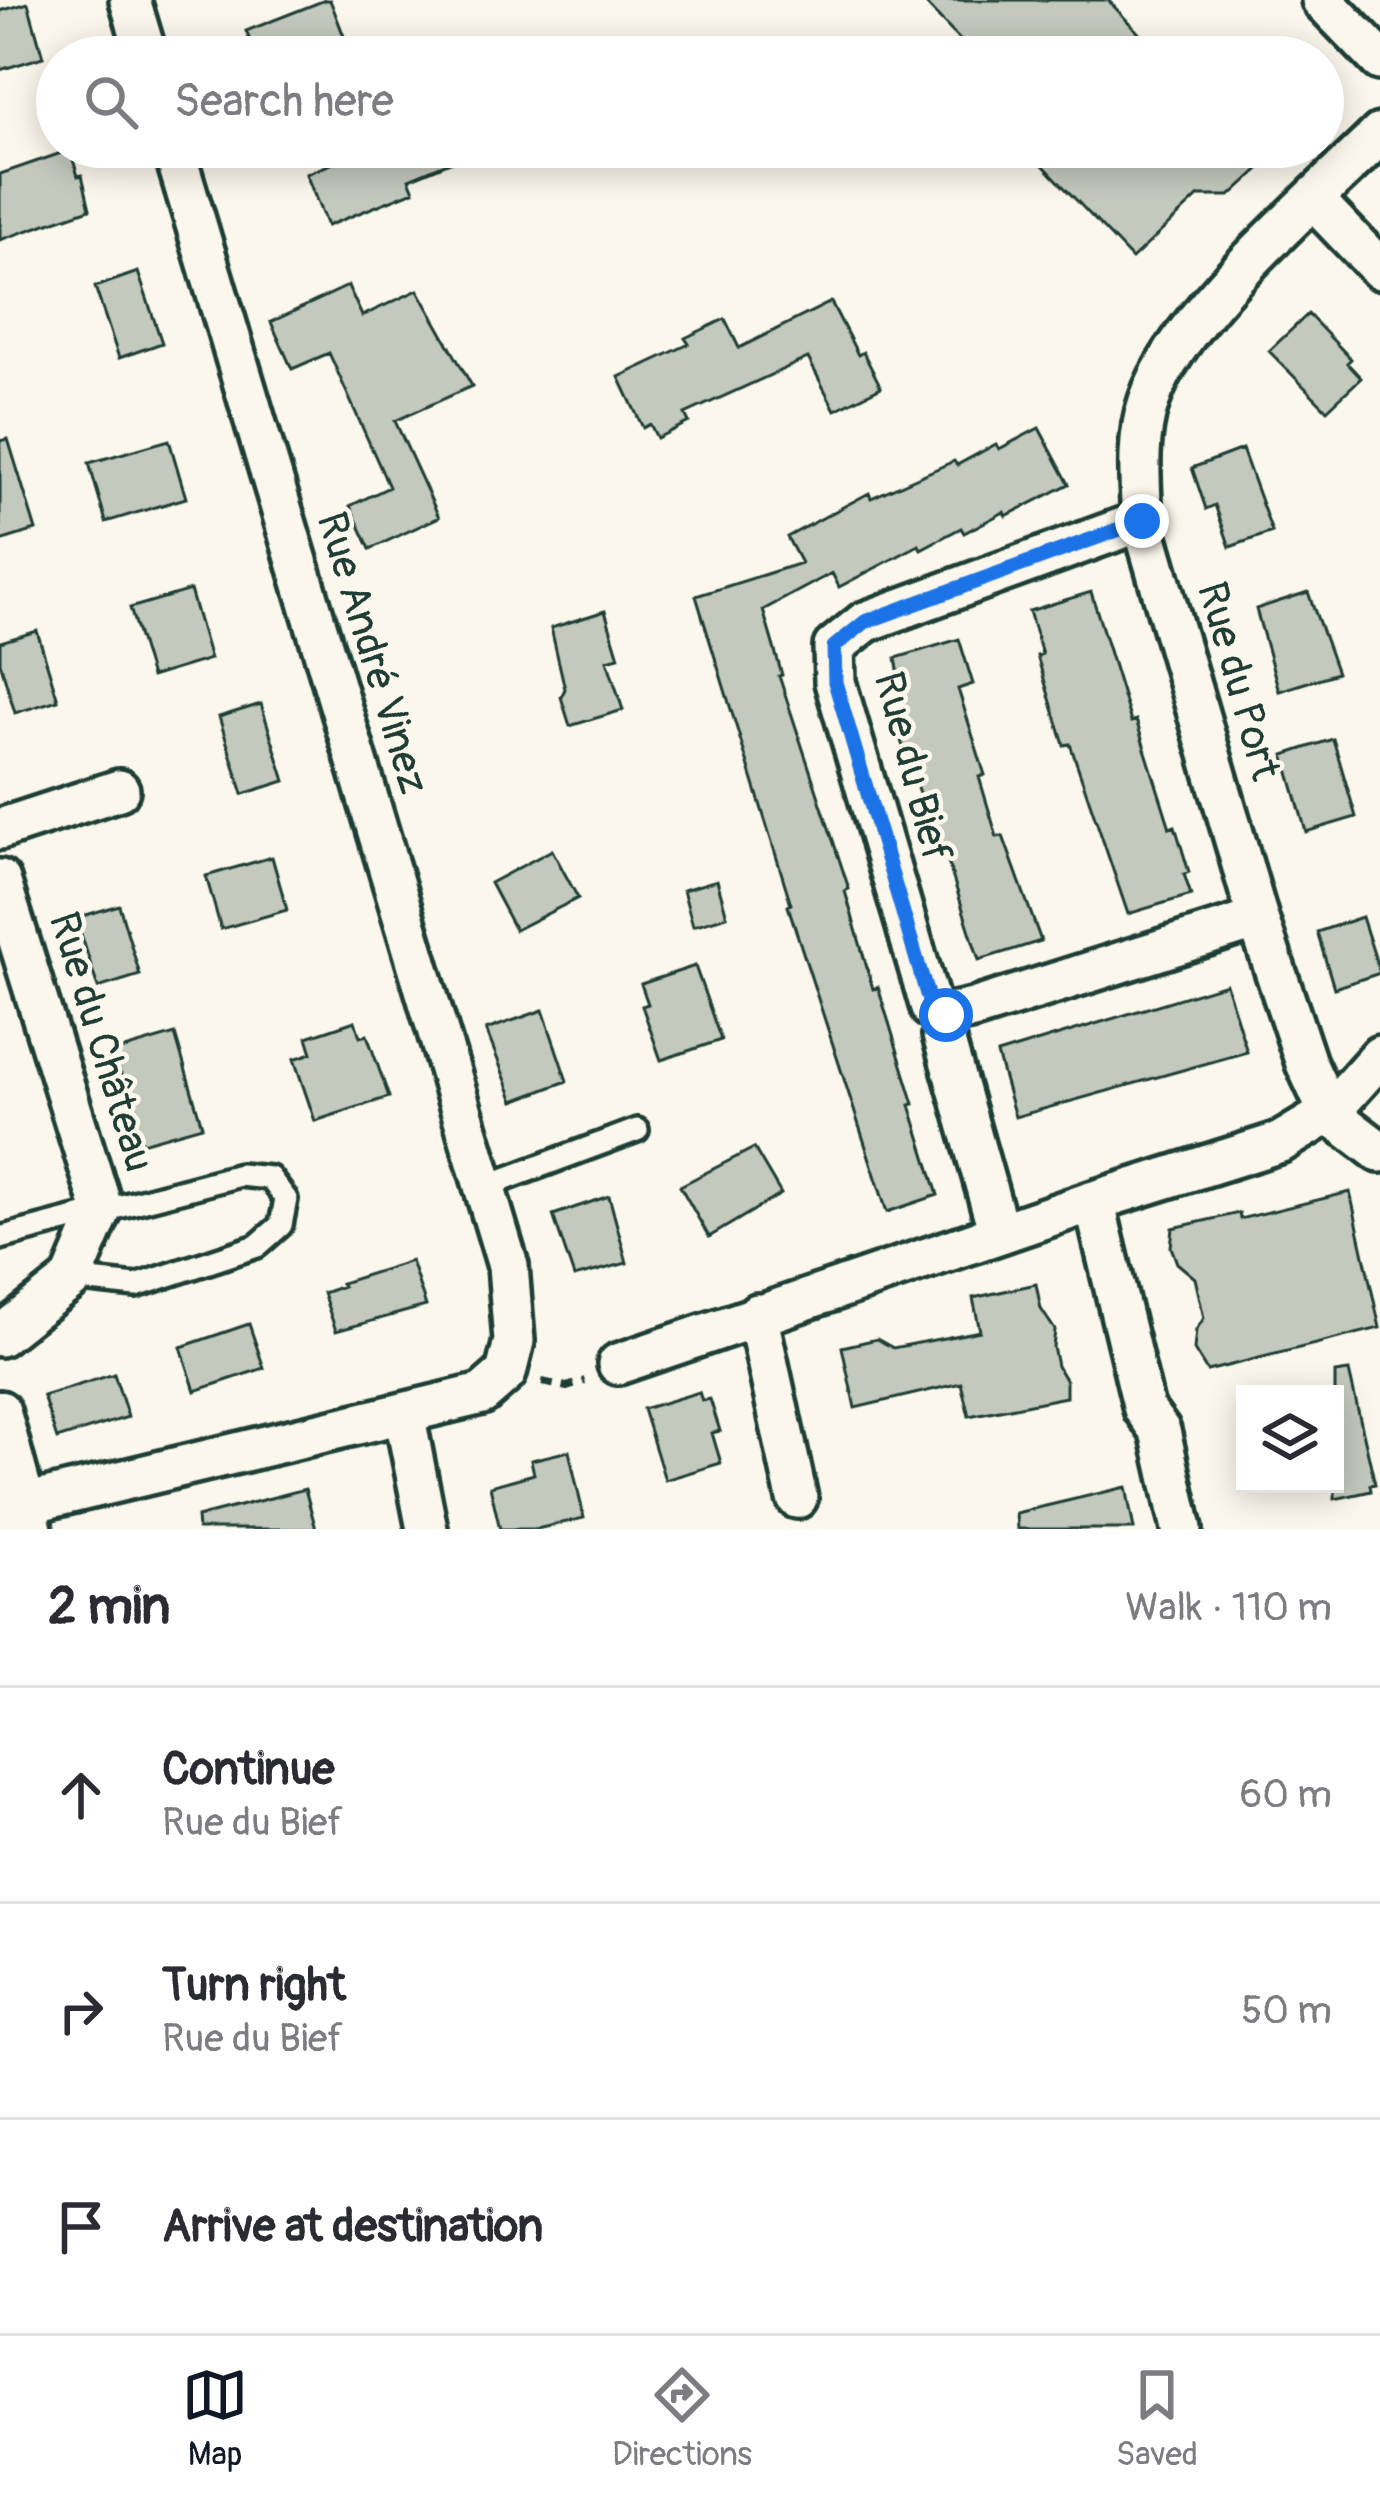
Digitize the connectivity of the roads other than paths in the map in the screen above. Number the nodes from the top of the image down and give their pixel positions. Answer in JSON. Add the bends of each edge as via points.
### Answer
{"nodes":[{"id":1,"x":130,"y":0,"type":"edge"},
{"id":2,"x":1322,"y":0,"type":"edge"},
{"id":3,"x":141,"y":36,"type":"edge"},
{"id":4,"x":1380,"y":60,"type":"edge"},
{"id":5,"x":1380,"y":134,"type":"edge"},
{"id":6,"x":179,"y":168,"type":"edge"},
{"id":7,"x":1314,"y":200,"type":"junction"},
{"id":8,"x":1380,"y":268,"type":"edge"},
{"id":9,"x":1142,"y":521,"type":"junction"},
{"id":10,"x":118,"y":790,"type":"dead end"},
{"id":11,"x":0,"y":829,"type":"edge"},
{"id":12,"x":0,"y":880,"type":"edge"},
{"id":13,"x":1258,"y":919,"type":"junction"},
{"id":14,"x":946,"y":1015,"type":"junction"},
{"id":15,"x":1380,"y":1056,"type":"edge"},
{"id":16,"x":1329,"y":1113,"type":"junction"},
{"id":17,"x":637,"y":1130,"type":"dead end"},
{"id":18,"x":1380,"y":1152,"type":"edge"},
{"id":19,"x":484,"y":1186,"type":"junction"},
{"id":20,"x":1094,"y":1201,"type":"junction"},
{"id":21,"x":102,"y":1208,"type":"junction"},
{"id":22,"x":999,"y":1233,"type":"junction"},
{"id":23,"x":0,"y":1238,"type":"edge"},
{"id":24,"x":72,"y":1280,"type":"junction"},
{"id":25,"x":758,"y":1314,"type":"junction"},
{"id":26,"x":0,"y":1336,"type":"edge"},
{"id":27,"x":618,"y":1364,"type":"road end"},
{"id":28,"x":0,"y":1411,"type":"edge"},
{"id":29,"x":404,"y":1413,"type":"junction"},
{"id":30,"x":797,"y":1498,"type":"dead end"},
{"id":31,"x":19,"y":1515,"type":"edge"},
{"id":32,"x":428,"y":1529,"type":"edge"},
{"id":33,"x":1181,"y":1529,"type":"edge"}],
"edges":[{"from":1,"to":3,"type":"street"},
{"from":2,"to":4,"type":"street"},
{"from":5,"to":7,"type":"street","name":"Rue du Port"},
{"from":6,"to":19,"type":"street","name":"Rue André Vinez"},
{"from":7,"to":8,"type":"street"},
{"from":7,"to":9,"type":"street","name":"Rue du Port","via":[[1179,342],[1148,401]]},
{"from":9,"to":13,"type":"street","name":"Rue du Port"},
{"from":9,"to":14,"type":"street","name":"Rue du Bief","via":[[865,622],[834,647],[835,682],[931,1008]]},
{"from":10,"to":11,"type":"street"},
{"from":12,"to":21,"type":"street","name":"Rue du Château"},
{"from":13,"to":14,"type":"street"},
{"from":13,"to":16,"type":"street","name":"Rue du Port"},
{"from":14,"to":22,"type":"street","name":"Rue du Bief","via":[[943,1035]]},
{"from":15,"to":16,"type":"street"},
{"from":16,"to":18,"type":"street"},
{"from":16,"to":20,"type":"street","via":[[1281,1142]]},
{"from":17,"to":19,"type":"lane"},
{"from":19,"to":29,"type":"street","name":"Rue André Vinez","via":[[508,1266],[514,1341],[506,1373],[482,1394]]},
{"from":20,"to":22,"type":"street"},
{"from":20,"to":33,"type":"street"},
{"from":21,"to":23,"type":"lane"},
{"from":21,"to":24,"type":"street","name":"Rue du Château"},
{"from":21,"to":24,"type":"lane","via":[[240,1175],[270,1178],[286,1199],[281,1225],[257,1246],[136,1286]]},
{"from":22,"to":25,"type":"street"},
{"from":24,"to":26,"type":"street","name":"Rue du Château"},
{"from":25,"to":27,"type":"street"},
{"from":25,"to":30,"type":"street"},
{"from":28,"to":31,"type":"street"},
{"from":29,"to":31,"type":"street"},
{"from":29,"to":32,"type":"street"}]}
